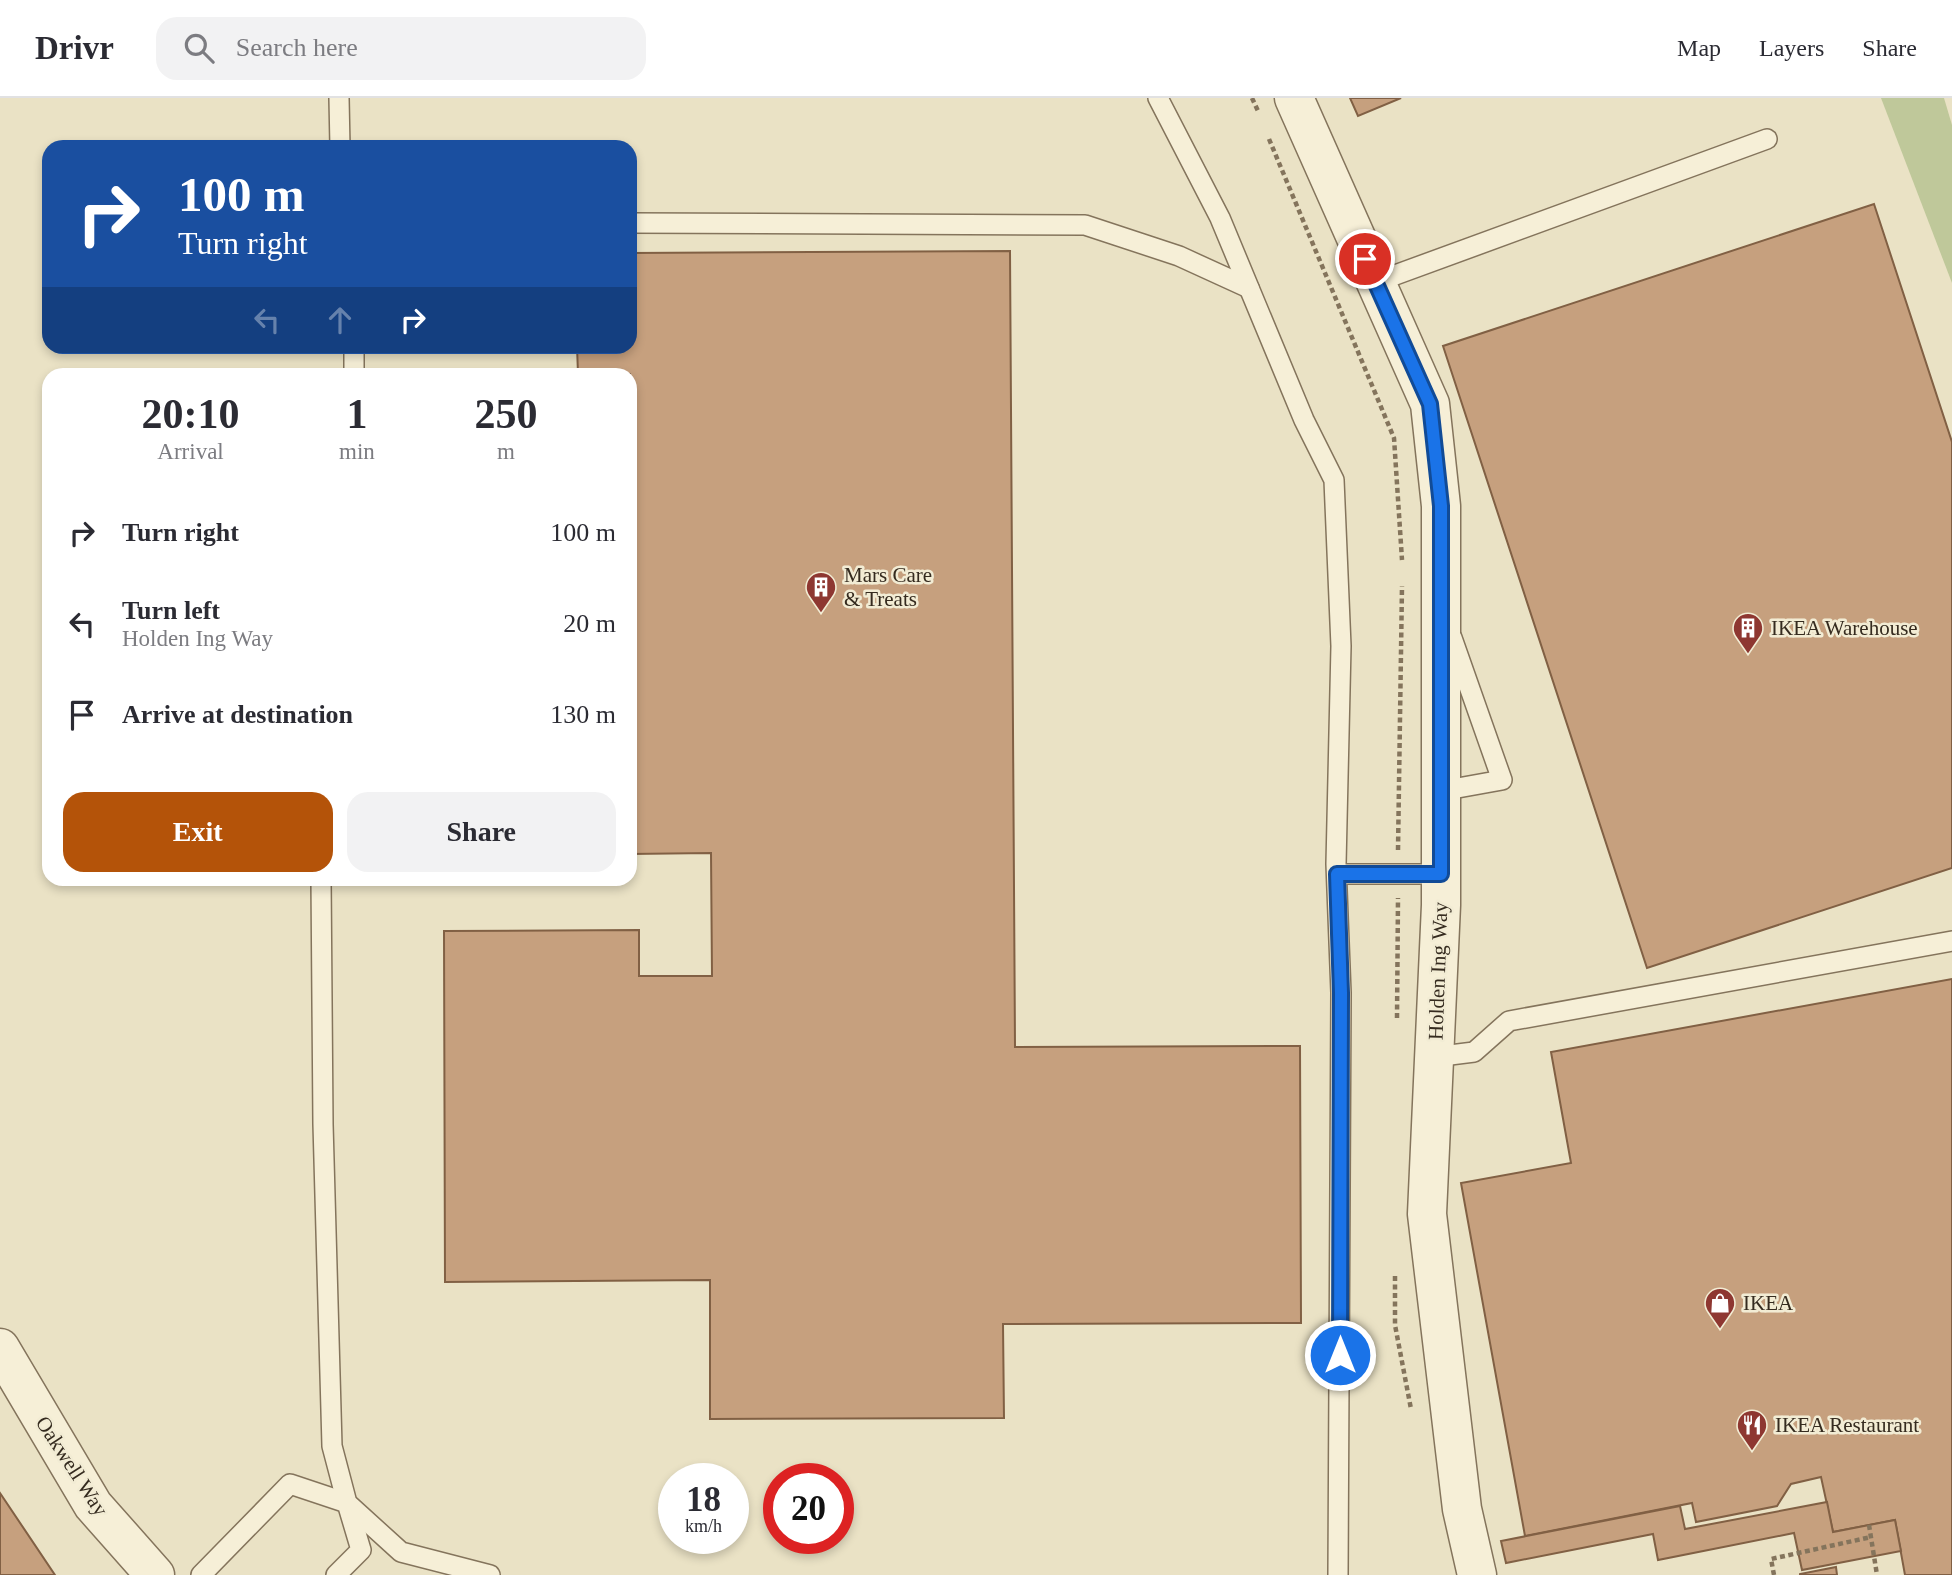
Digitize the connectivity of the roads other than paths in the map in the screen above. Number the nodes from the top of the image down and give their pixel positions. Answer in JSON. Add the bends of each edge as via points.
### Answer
{"nodes":[{"id":1,"x":340,"y":98,"type":"edge"},
{"id":2,"x":1158,"y":98,"type":"edge"},
{"id":3,"x":1294,"y":98,"type":"edge"},
{"id":4,"x":1767,"y":139,"type":"dead end"},
{"id":5,"x":340,"y":140,"type":"edge"},
{"id":6,"x":637,"y":223,"type":"edge"},
{"id":7,"x":1376,"y":282,"type":"junction"},
{"id":8,"x":1249,"y":288,"type":"junction"},
{"id":9,"x":1441,"y":608,"type":"junction"},
{"id":10,"x":1441,"y":791,"type":"junction"},
{"id":11,"x":1337,"y":874,"type":"junction"},
{"id":12,"x":1441,"y":874,"type":"junction"},
{"id":13,"x":321,"y":886,"type":"edge"},
{"id":14,"x":1952,"y":941,"type":"edge"},
{"id":15,"x":1434,"y":1057,"type":"junction"},
{"id":16,"x":5,"y":1366,"type":"edge"},
{"id":17,"x":347,"y":1503,"type":"junction"},
{"id":18,"x":155,"y":1575,"type":"edge"},
{"id":19,"x":201,"y":1575,"type":"edge"},
{"id":20,"x":336,"y":1575,"type":"edge"},
{"id":21,"x":490,"y":1575,"type":"edge"},
{"id":22,"x":1338,"y":1575,"type":"edge"},
{"id":23,"x":1476,"y":1575,"type":"edge"}],
"edges":[{"from":1,"to":5,"type":"lane"},
{"from":2,"to":8,"type":"lane","via":[[1220,218]]},
{"from":3,"to":7,"type":"street","name":"Holden Ing Way"},
{"from":4,"to":7,"type":"lane"},
{"from":6,"to":8,"type":"lane","via":[[1086,225],[1180,256]]},
{"from":7,"to":9,"type":"street","name":"Holden Ing Way","via":[[1430,404],[1441,506]]},
{"from":8,"to":11,"type":"lane","via":[[1334,480],[1340,646]]},
{"from":9,"to":10,"type":"street","name":"Holden Ing Way"},
{"from":9,"to":10,"type":"lane","via":[[1502,780]]},
{"from":10,"to":12,"type":"street","name":"Holden Ing Way"},
{"from":11,"to":12,"type":"lane"},
{"from":11,"to":22,"type":"lane","via":[[1341,993]]},
{"from":12,"to":15,"type":"street","name":"Holden Ing Way"},
{"from":13,"to":17,"type":"lane","via":[[332,1446]]},
{"from":14,"to":15,"type":"lane","via":[[1509,1021],[1474,1052]]},
{"from":15,"to":23,"type":"street","name":"Holden Ing Way","via":[[1427,1214],[1462,1509]]},
{"from":16,"to":18,"type":"street","name":"Oakwell Way","via":[[93,1505]]},
{"from":17,"to":19,"type":"lane","via":[[290,1484]]},
{"from":17,"to":20,"type":"lane","via":[[361,1550]]},
{"from":17,"to":21,"type":"lane","via":[[401,1552]]}]}
